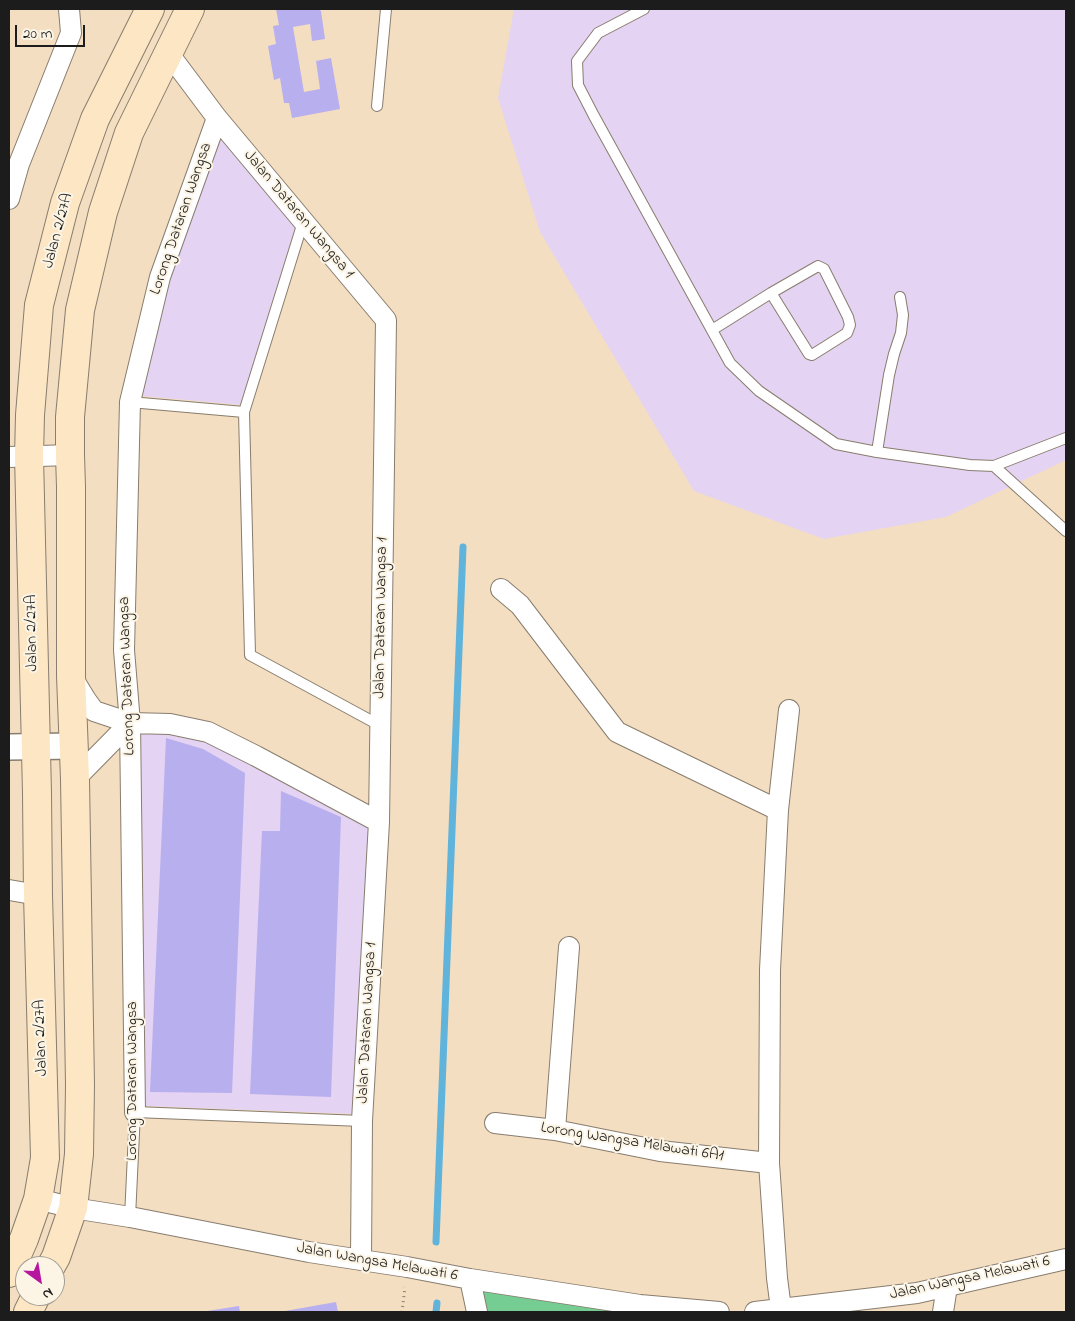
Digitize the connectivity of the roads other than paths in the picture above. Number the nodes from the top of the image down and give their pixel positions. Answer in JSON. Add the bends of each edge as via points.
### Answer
{"nodes":[{"id":1,"x":68,"y":9,"type":"edge"},
{"id":2,"x":150,"y":9,"type":"edge"},
{"id":3,"x":190,"y":9,"type":"edge"},
{"id":4,"x":386,"y":9,"type":"edge"},
{"id":5,"x":644,"y":9,"type":"edge"},
{"id":6,"x":169,"y":54,"type":"junction"},
{"id":7,"x":377,"y":106,"type":"dead end"},
{"id":8,"x":217,"y":118,"type":"junction"},
{"id":9,"x":14,"y":164,"type":"edge"},
{"id":10,"x":9,"y":199,"type":"edge"},
{"id":11,"x":303,"y":222,"type":"junction"},
{"id":12,"x":772,"y":293,"type":"junction"},
{"id":13,"x":900,"y":297,"type":"dead end"},
{"id":14,"x":712,"y":330,"type":"junction"},
{"id":15,"x":130,"y":402,"type":"junction"},
{"id":16,"x":244,"y":412,"type":"junction"},
{"id":17,"x":1066,"y":438,"type":"edge"},
{"id":18,"x":877,"y":452,"type":"junction"},
{"id":19,"x":70,"y":454,"type":"junction"},
{"id":20,"x":19,"y":457,"type":"edge"},
{"id":21,"x":994,"y":466,"type":"junction"},
{"id":22,"x":1066,"y":531,"type":"edge"},
{"id":23,"x":501,"y":590,"type":"dead end"},
{"id":24,"x":72,"y":676,"type":"junction"},
{"id":25,"x":789,"y":710,"type":"dead end"},
{"id":26,"x":130,"y":723,"type":"junction"},
{"id":27,"x":379,"y":725,"type":"junction"},
{"id":28,"x":73,"y":746,"type":"junction"},
{"id":29,"x":9,"y":747,"type":"edge"},
{"id":30,"x":36,"y":747,"type":"junction"},
{"id":31,"x":75,"y":779,"type":"junction"},
{"id":32,"x":778,"y":810,"type":"junction"},
{"id":33,"x":378,"y":822,"type":"junction"},
{"id":34,"x":9,"y":890,"type":"edge"},
{"id":35,"x":38,"y":895,"type":"junction"},
{"id":36,"x":569,"y":947,"type":"dead end"},
{"id":37,"x":135,"y":1112,"type":"junction"},
{"id":38,"x":362,"y":1121,"type":"junction"},
{"id":39,"x":496,"y":1123,"type":"dead end"},
{"id":40,"x":555,"y":1130,"type":"junction"},
{"id":41,"x":769,"y":1163,"type":"junction"},
{"id":42,"x":38,"y":1199,"type":"junction"},
{"id":43,"x":73,"y":1208,"type":"junction"},
{"id":44,"x":130,"y":1217,"type":"junction"},
{"id":45,"x":56,"y":1256,"type":"edge"},
{"id":46,"x":1066,"y":1258,"type":"edge"},
{"id":47,"x":360,"y":1260,"type":"junction"},
{"id":48,"x":9,"y":1273,"type":"edge"},
{"id":49,"x":470,"y":1279,"type":"junction"},
{"id":50,"x":947,"y":1286,"type":"junction"},
{"id":51,"x":781,"y":1309,"type":"junction"},
{"id":52,"x":477,"y":1312,"type":"edge"},
{"id":53,"x":719,"y":1312,"type":"edge"},
{"id":54,"x":754,"y":1312,"type":"edge"},
{"id":55,"x":943,"y":1312,"type":"edge"}],
"edges":[{"from":1,"to":9,"type":"street","via":[[72,33]]},
{"from":2,"to":20,"type":"main road","name":"Jalan 2/27A","via":[[95,119],[65,203],[39,305],[30,415]]},
{"from":3,"to":6,"type":"main road"},
{"from":4,"to":7,"type":"lane"},
{"from":5,"to":14,"type":"lane","via":[[598,32],[577,61],[578,85]]},
{"from":6,"to":8,"type":"street","name":"Jalan Dataran Wangsa 1"},
{"from":6,"to":19,"type":"main road","via":[[130,133],[103,212],[80,310]]},
{"from":8,"to":11,"type":"street","name":"Jalan Dataran Wangsa 1"},
{"from":8,"to":15,"type":"street","name":"Lorong Dataran Wangsa","via":[[160,277]]},
{"from":9,"to":10,"type":"street"},
{"from":11,"to":16,"type":"lane"},
{"from":11,"to":27,"type":"street","name":"Jalan Dataran Wangsa 1","via":[[386,320]]},
{"from":12,"to":12,"type":"lane","via":[[818,266],[824,269],[848,317],[847,334],[809,354]]},
{"from":12,"to":14,"type":"lane"},
{"from":13,"to":18,"type":"lane","via":[[901,333],[889,375]]},
{"from":14,"to":18,"type":"lane","via":[[730,363],[758,391],[836,444]]},
{"from":15,"to":16,"type":"lane"},
{"from":15,"to":26,"type":"street","name":"Lorong Dataran Wangsa","via":[[124,650]]},
{"from":16,"to":27,"type":"lane","via":[[250,655]]},
{"from":17,"to":21,"type":"lane"},
{"from":18,"to":21,"type":"lane"},
{"from":19,"to":20,"type":"street"},
{"from":19,"to":24,"type":"main road"},
{"from":20,"to":30,"type":"main road","name":"Jalan 2/27A"},
{"from":21,"to":22,"type":"lane"},
{"from":23,"to":32,"type":"street","via":[[520,605],[617,732]]},
{"from":24,"to":26,"type":"street","via":[[94,711]]},
{"from":24,"to":28,"type":"main road"},
{"from":25,"to":32,"type":"street"},
{"from":26,"to":31,"type":"street"},
{"from":26,"to":33,"type":"street","via":[[170,724],[208,732]]},
{"from":26,"to":37,"type":"street","name":"Lorong Dataran Wangsa"},
{"from":27,"to":33,"type":"street","name":"Jalan Dataran Wangsa 1"},
{"from":28,"to":30,"type":"street"},
{"from":28,"to":31,"type":"main road"},
{"from":29,"to":30,"type":"street"},
{"from":30,"to":35,"type":"main road","name":"Jalan 2/27A"},
{"from":31,"to":43,"type":"main road","via":[[80,1085],[79,1154]]},
{"from":32,"to":41,"type":"street","via":[[770,970]]},
{"from":33,"to":38,"type":"street","name":"Jalan Dataran Wangsa 1"},
{"from":34,"to":35,"type":"street"},
{"from":35,"to":42,"type":"main road","name":"Jalan 2/27A","via":[[45,1158]]},
{"from":36,"to":40,"type":"street"},
{"from":37,"to":38,"type":"lane"},
{"from":37,"to":44,"type":"lane","name":"Lorong Dataran Wangsa"},
{"from":38,"to":47,"type":"street","name":"Jalan Dataran Wangsa 1"},
{"from":39,"to":40,"type":"street","name":"Lorong Wangsa Melawati 6A1"},
{"from":40,"to":41,"type":"street","name":"Lorong Wangsa Melawati 6A1","via":[[660,1151]]},
{"from":41,"to":51,"type":"street"},
{"from":42,"to":43,"type":"street","name":"Jalan Wangsa Melawati 6"},
{"from":42,"to":48,"type":"main road","name":"Jalan 2/27A"},
{"from":43,"to":44,"type":"street","name":"Jalan Wangsa Melawati 6"},
{"from":43,"to":45,"type":"main road"},
{"from":44,"to":47,"type":"street","name":"Jalan Wangsa Melawati 6"},
{"from":46,"to":50,"type":"street","name":"Jalan Wangsa Melawati 6"},
{"from":47,"to":49,"type":"street","name":"Jalan Wangsa Melawati 6"},
{"from":49,"to":52,"type":"street"},
{"from":49,"to":53,"type":"street","name":"Jalan Wangsa Melawati 6","via":[[640,1305]]},
{"from":50,"to":51,"type":"street","name":"Jalan Wangsa Melawati 6"},
{"from":50,"to":55,"type":"street"},
{"from":51,"to":54,"type":"street","name":"Jalan Wangsa Melawati 6"}]}
